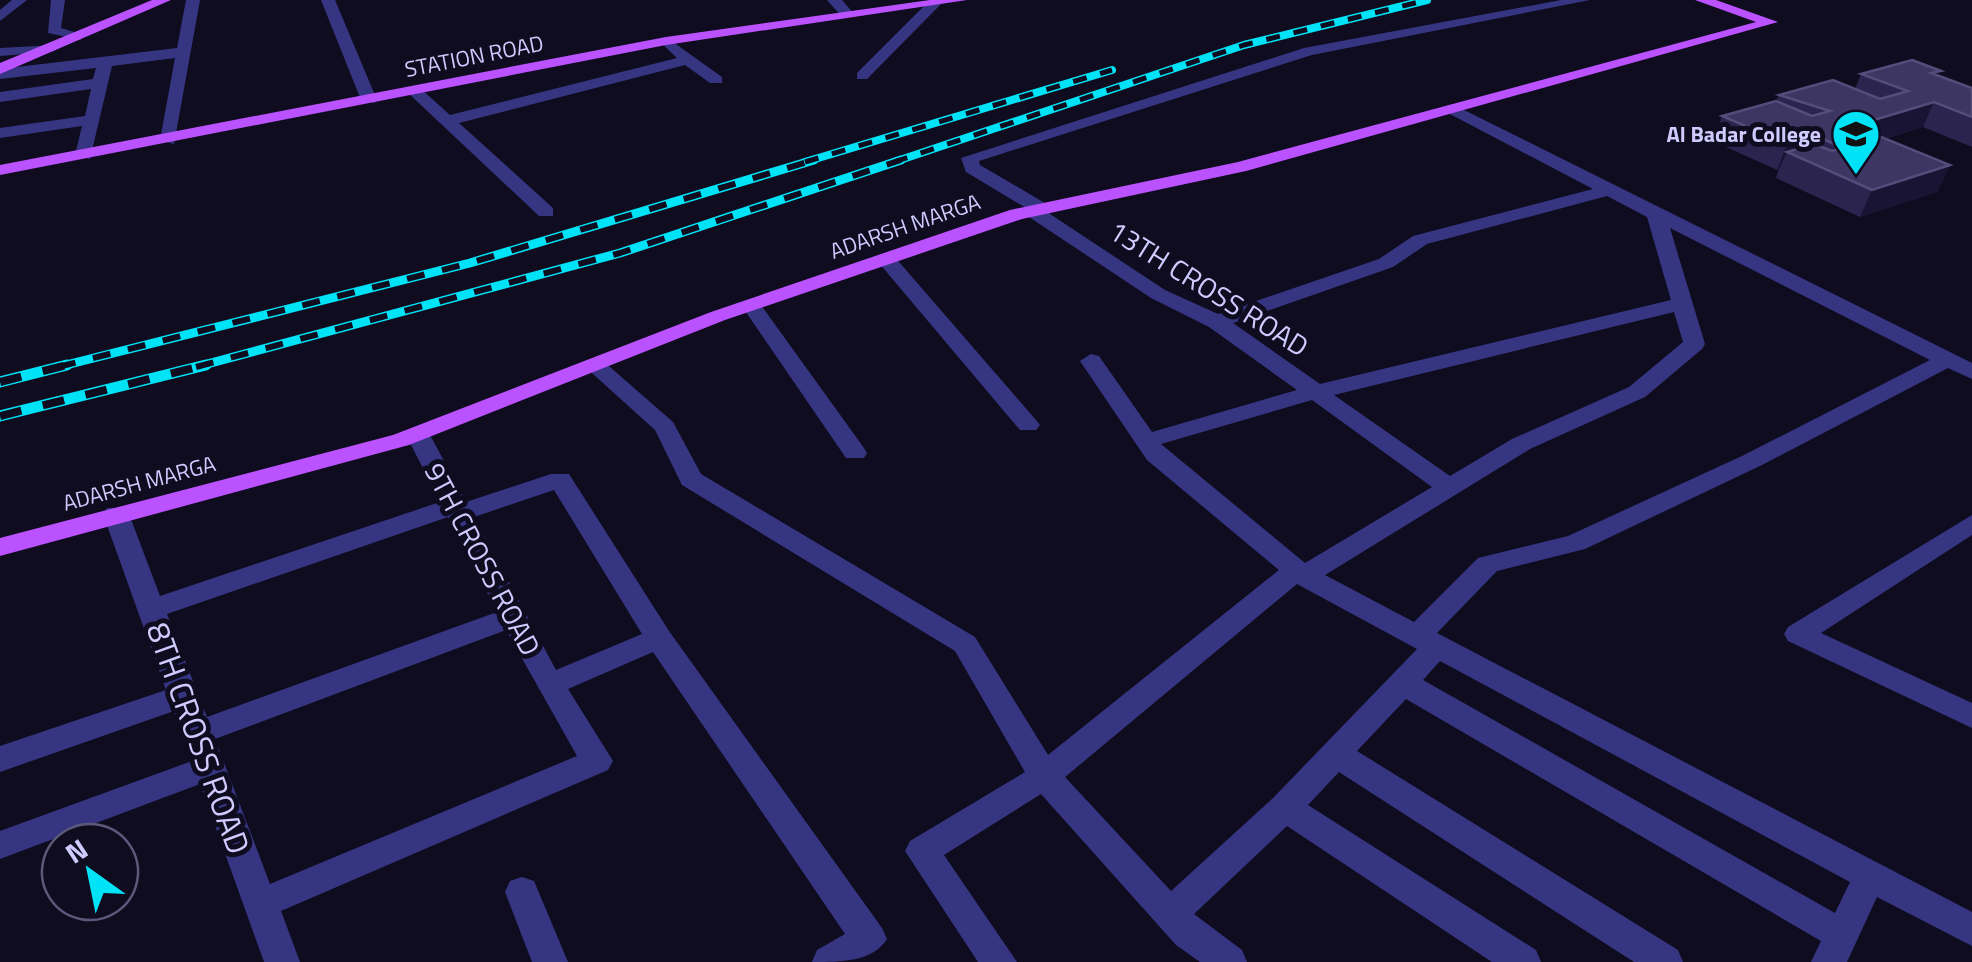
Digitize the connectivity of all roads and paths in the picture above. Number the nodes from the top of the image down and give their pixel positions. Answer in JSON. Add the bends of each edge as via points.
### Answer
{"nodes":[{"id":1,"x":20,"y":0,"type":"edge"},
{"id":2,"x":58,"y":0,"type":"edge"},
{"id":3,"x":164,"y":0,"type":"edge"},
{"id":4,"x":193,"y":0,"type":"edge"},
{"id":5,"x":328,"y":0,"type":"edge"},
{"id":6,"x":834,"y":0,"type":"edge"},
{"id":7,"x":960,"y":0,"type":"edge"},
{"id":8,"x":1583,"y":0,"type":"edge"},
{"id":9,"x":1702,"y":0,"type":"edge"},
{"id":10,"x":936,"y":2,"type":"edge"},
{"id":11,"x":2,"y":15,"type":"edge"},
{"id":12,"x":848,"y":15,"type":"junction"},
{"id":13,"x":76,"y":37,"type":"junction"},
{"id":14,"x":666,"y":41,"type":"junction"},
{"id":15,"x":50,"y":48,"type":"junction"},
{"id":16,"x":0,"y":52,"type":"edge"},
{"id":17,"x":184,"y":52,"type":"junction"},
{"id":18,"x":688,"y":60,"type":"junction"},
{"id":19,"x":105,"y":62,"type":"junction"},
{"id":20,"x":0,"y":72,"type":"edge"},
{"id":21,"x":862,"y":76,"type":"dead end"},
{"id":22,"x":716,"y":80,"type":"dead end"},
{"id":23,"x":100,"y":83,"type":"junction"},
{"id":24,"x":414,"y":91,"type":"junction"},
{"id":25,"x":0,"y":97,"type":"edge"},
{"id":26,"x":368,"y":100,"type":"junction"},
{"id":27,"x":1452,"y":109,"type":"junction"},
{"id":28,"x":92,"y":120,"type":"junction"},
{"id":29,"x":448,"y":121,"type":"junction"},
{"id":30,"x":0,"y":134,"type":"edge"},
{"id":31,"x":168,"y":140,"type":"junction"},
{"id":32,"x":84,"y":155,"type":"junction"},
{"id":33,"x":0,"y":170,"type":"edge"},
{"id":34,"x":1608,"y":190,"type":"junction"},
{"id":35,"x":1038,"y":210,"type":"junction"},
{"id":36,"x":546,"y":212,"type":"dead end"},
{"id":37,"x":1656,"y":214,"type":"junction"},
{"id":38,"x":886,"y":259,"type":"junction"},
{"id":39,"x":1682,"y":304,"type":"junction"},
{"id":40,"x":751,"y":305,"type":"junction"},
{"id":41,"x":1218,"y":322,"type":"junction"},
{"id":42,"x":1947,"y":360,"type":"junction"},
{"id":43,"x":1091,"y":361,"type":"dead end"},
{"id":44,"x":594,"y":365,"type":"junction"},
{"id":45,"x":1972,"y":372,"type":"edge"},
{"id":46,"x":1315,"y":392,"type":"junction"},
{"id":47,"x":1028,"y":425,"type":"dead end"},
{"id":48,"x":416,"y":434,"type":"junction"},
{"id":49,"x":1144,"y":442,"type":"junction"},
{"id":50,"x":855,"y":453,"type":"dead end"},
{"id":51,"x":1449,"y":488,"type":"junction"},
{"id":52,"x":456,"y":509,"type":"junction"},
{"id":53,"x":116,"y":514,"type":"junction"},
{"id":54,"x":1972,"y":522,"type":"edge"},
{"id":55,"x":0,"y":546,"type":"edge"},
{"id":56,"x":1300,"y":573,"type":"junction"},
{"id":57,"x":151,"y":609,"type":"junction"},
{"id":58,"x":513,"y":616,"type":"junction"},
{"id":59,"x":659,"y":638,"type":"junction"},
{"id":60,"x":1427,"y":641,"type":"junction"},
{"id":61,"x":1403,"y":683,"type":"junction"},
{"id":62,"x":549,"y":685,"type":"junction"},
{"id":63,"x":184,"y":696,"type":"junction"},
{"id":64,"x":1972,"y":716,"type":"edge"},
{"id":65,"x":197,"y":733,"type":"junction"},
{"id":66,"x":1336,"y":754,"type":"junction"},
{"id":67,"x":0,"y":759,"type":"edge"},
{"id":68,"x":210,"y":766,"type":"junction"},
{"id":69,"x":1044,"y":776,"type":"junction"},
{"id":70,"x":1285,"y":808,"type":"junction"},
{"id":71,"x":0,"y":845,"type":"edge"},
{"id":72,"x":1871,"y":874,"type":"junction"},
{"id":73,"x":522,"y":892,"type":"dead end"},
{"id":74,"x":260,"y":904,"type":"junction"},
{"id":75,"x":1170,"y":914,"type":"junction"},
{"id":76,"x":1972,"y":930,"type":"edge"},
{"id":77,"x":1835,"y":948,"type":"edge"},
{"id":78,"x":282,"y":962,"type":"edge"},
{"id":79,"x":550,"y":962,"type":"edge"},
{"id":80,"x":830,"y":962,"type":"edge"},
{"id":81,"x":1000,"y":962,"type":"edge"},
{"id":82,"x":1229,"y":962,"type":"edge"},
{"id":83,"x":1523,"y":962,"type":"edge"},
{"id":84,"x":1665,"y":962,"type":"edge"}],
"edges":[{"from":1,"to":11,"type":"street"},
{"from":2,"to":13,"type":"street","via":[[52,30]]},
{"from":3,"to":13,"type":"main road"},
{"from":4,"to":17,"type":"street"},
{"from":5,"to":26,"type":"street"},
{"from":6,"to":12,"type":"street"},
{"from":7,"to":10,"type":"main road","name":"STATION ROAD"},
{"from":8,"to":35,"type":"street","name":"13TH CROSS ROAD","via":[[1309,52],[970,158],[972,168]]},
{"from":9,"to":27,"type":"main road","name":"ADARSH MARGA","via":[[1771,22]]},
{"from":10,"to":12,"type":"main road","name":"STATION ROAD"},
{"from":10,"to":21,"type":"street"},
{"from":12,"to":14,"type":"main road","name":"STATION ROAD"},
{"from":13,"to":15,"type":"main road"},
{"from":14,"to":18,"type":"street"},
{"from":14,"to":24,"type":"main road","name":"STATION ROAD"},
{"from":15,"to":16,"type":"street"},
{"from":15,"to":20,"type":"main road"},
{"from":17,"to":19,"type":"street"},
{"from":17,"to":31,"type":"street"},
{"from":18,"to":22,"type":"street"},
{"from":18,"to":29,"type":"street"},
{"from":19,"to":20,"type":"street"},
{"from":19,"to":23,"type":"street"},
{"from":23,"to":25,"type":"street"},
{"from":23,"to":28,"type":"street"},
{"from":24,"to":26,"type":"main road","name":"STATION ROAD"},
{"from":24,"to":29,"type":"street"},
{"from":26,"to":31,"type":"main road","name":"STATION ROAD"},
{"from":27,"to":34,"type":"street"},
{"from":27,"to":35,"type":"main road","name":"ADARSH MARGA","via":[[1240,167]]},
{"from":28,"to":30,"type":"street"},
{"from":28,"to":32,"type":"street"},
{"from":29,"to":36,"type":"street"},
{"from":31,"to":32,"type":"main road","name":"STATION ROAD"},
{"from":32,"to":33,"type":"main road","name":"STATION ROAD"},
{"from":34,"to":37,"type":"street"},
{"from":34,"to":41,"type":"street","via":[[1420,240],[1386,263]]},
{"from":35,"to":38,"type":"main road","name":"ADARSH MARGA"},
{"from":35,"to":41,"type":"street","name":"13TH CROSS ROAD","via":[[1158,294]]},
{"from":37,"to":39,"type":"street"},
{"from":37,"to":42,"type":"street"},
{"from":38,"to":40,"type":"main road","name":"ADARSH MARGA"},
{"from":38,"to":47,"type":"street"},
{"from":39,"to":46,"type":"street"},
{"from":39,"to":51,"type":"street","via":[[1694,344],[1636,392],[1521,444]]},
{"from":40,"to":44,"type":"main road","name":"ADARSH MARGA"},
{"from":40,"to":50,"type":"street"},
{"from":41,"to":46,"type":"street","name":"13TH CROSS ROAD"},
{"from":42,"to":45,"type":"street"},
{"from":42,"to":60,"type":"street","via":[[1576,542],[1488,564]]},
{"from":43,"to":49,"type":"street"},
{"from":44,"to":48,"type":"main road","name":"ADARSH MARGA"},
{"from":44,"to":69,"type":"street","via":[[665,427],[690,480],[965,644]]},
{"from":46,"to":49,"type":"street"},
{"from":46,"to":51,"type":"street","name":"13TH CROSS ROAD"},
{"from":48,"to":52,"type":"street","name":"9TH CROSS ROAD"},
{"from":48,"to":53,"type":"main road","name":"ADARSH MARGA"},
{"from":49,"to":56,"type":"street"},
{"from":51,"to":56,"type":"street"},
{"from":52,"to":57,"type":"street"},
{"from":52,"to":58,"type":"street","name":"9TH CROSS ROAD"},
{"from":52,"to":59,"type":"street","via":[[560,480]]},
{"from":53,"to":55,"type":"main road","name":"ADARSH MARGA"},
{"from":53,"to":57,"type":"street","name":"8TH CROSS ROAD"},
{"from":54,"to":64,"type":"street","via":[[1798,634]]},
{"from":56,"to":60,"type":"street"},
{"from":56,"to":69,"type":"street"},
{"from":57,"to":63,"type":"street","name":"8TH CROSS ROAD"},
{"from":58,"to":62,"type":"street","name":"9TH CROSS ROAD"},
{"from":58,"to":65,"type":"street"},
{"from":59,"to":62,"type":"street"},
{"from":59,"to":80,"type":"street","via":[[869,939]]},
{"from":60,"to":61,"type":"street"},
{"from":60,"to":72,"type":"street"},
{"from":61,"to":66,"type":"street"},
{"from":61,"to":77,"type":"street"},
{"from":62,"to":74,"type":"street","name":"9TH CROSS ROAD","via":[[598,760]]},
{"from":63,"to":65,"type":"street","name":"8TH CROSS ROAD"},
{"from":63,"to":67,"type":"street"},
{"from":65,"to":68,"type":"street","name":"8TH CROSS ROAD"},
{"from":66,"to":70,"type":"street"},
{"from":66,"to":84,"type":"street"},
{"from":68,"to":71,"type":"street"},
{"from":68,"to":74,"type":"street","name":"8TH CROSS ROAD"},
{"from":69,"to":75,"type":"street"},
{"from":69,"to":81,"type":"street","via":[[922,851]]},
{"from":70,"to":75,"type":"street"},
{"from":70,"to":83,"type":"street"},
{"from":72,"to":76,"type":"street"},
{"from":72,"to":77,"type":"street"},
{"from":73,"to":79,"type":"street"},
{"from":74,"to":78,"type":"street","name":"8TH CROSS ROAD"},
{"from":75,"to":82,"type":"street"}]}
